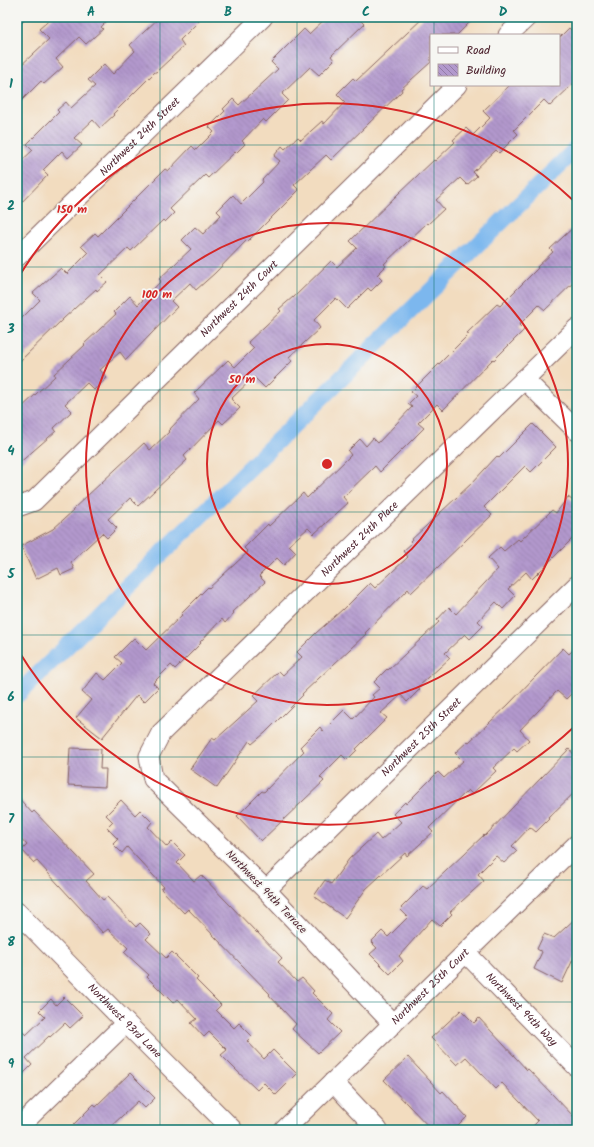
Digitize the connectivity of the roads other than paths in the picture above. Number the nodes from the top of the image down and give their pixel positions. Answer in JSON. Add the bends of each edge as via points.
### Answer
{"nodes":[{"id":1,"x":263,"y":17,"type":"edge"},
{"id":2,"x":527,"y":17,"type":"edge"},
{"id":3,"x":509,"y":34,"type":"edge"},
{"id":4,"x":456,"y":86,"type":"edge"},
{"id":5,"x":17,"y":257,"type":"edge"},
{"id":6,"x":577,"y":328,"type":"edge"},
{"id":7,"x":524,"y":379,"type":"junction"},
{"id":8,"x":577,"y":431,"type":"edge"},
{"id":9,"x":17,"y":507,"type":"edge"},
{"id":10,"x":577,"y":585,"type":"edge"},
{"id":11,"x":149,"y":756,"type":"joint"},
{"id":12,"x":577,"y":844,"type":"edge"},
{"id":13,"x":266,"y":890,"type":"junction"},
{"id":14,"x":17,"y":912,"type":"edge"},
{"id":15,"x":466,"y":953,"type":"junction"},
{"id":16,"x":126,"y":1023,"type":"junction"},
{"id":17,"x":393,"y":1024,"type":"junction"},
{"id":18,"x":577,"y":1067,"type":"edge"},
{"id":19,"x":333,"y":1082,"type":"junction"},
{"id":20,"x":17,"y":1129,"type":"edge"},
{"id":21,"x":233,"y":1130,"type":"edge"},
{"id":22,"x":284,"y":1130,"type":"edge"},
{"id":23,"x":378,"y":1130,"type":"edge"}],
"edges":[{"from":1,"to":5,"type":"street","name":"Northwest 24th Street"},
{"from":2,"to":3,"type":"street"},
{"from":4,"to":9,"type":"street","name":"Northwest 24th Court","via":[[34,501]]},
{"from":6,"to":7,"type":"street","name":"Northwest 24th Place"},
{"from":7,"to":8,"type":"street"},
{"from":7,"to":11,"type":"street","name":"Northwest 24th Place","via":[[162,733]]},
{"from":10,"to":13,"type":"street","name":"Northwest 25th Street"},
{"from":11,"to":13,"type":"street","name":"Northwest 94th Terrace","via":[[153,779]]},
{"from":12,"to":15,"type":"street","name":"Northwest 25th Court"},
{"from":13,"to":17,"type":"street","name":"Northwest 94th Terrace"},
{"from":14,"to":16,"type":"street","name":"Northwest 93rd Lane"},
{"from":15,"to":17,"type":"street","name":"Northwest 25th Court"},
{"from":15,"to":18,"type":"street","name":"Northwest 94th Way"},
{"from":16,"to":20,"type":"street"},
{"from":16,"to":21,"type":"street","name":"Northwest 93rd Lane"},
{"from":17,"to":19,"type":"street","name":"Northwest 25th Court"},
{"from":19,"to":22,"type":"street","name":"Northwest 25th Court"},
{"from":19,"to":23,"type":"street"}]}
